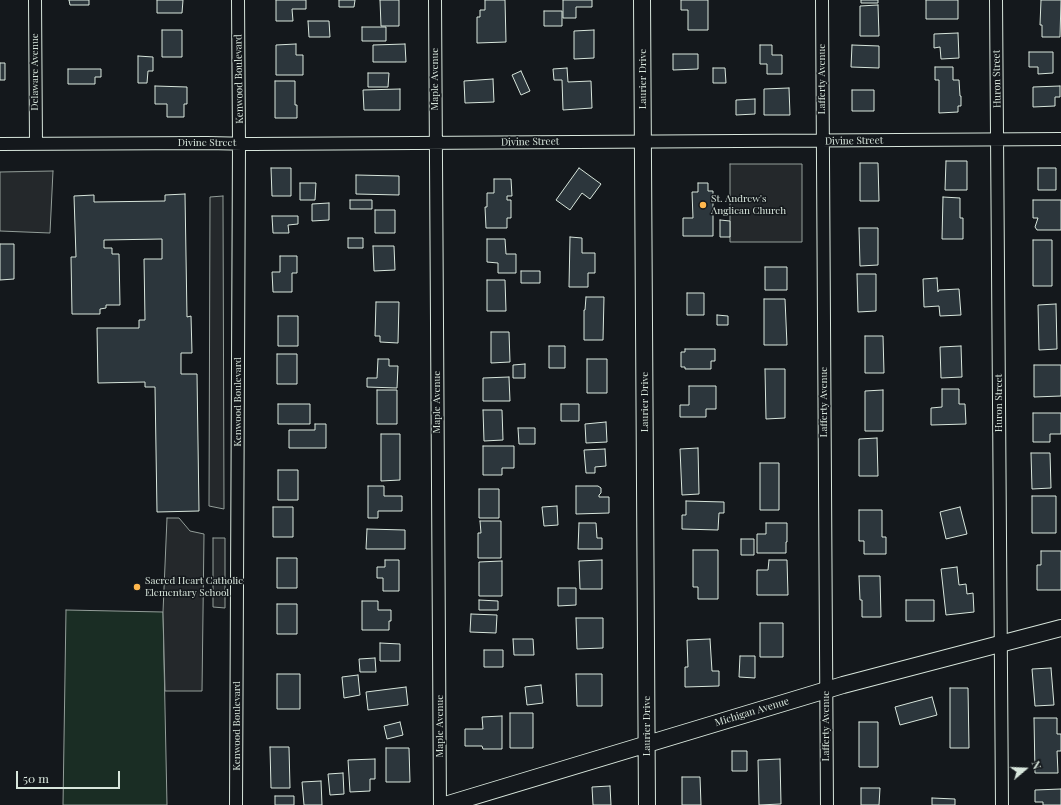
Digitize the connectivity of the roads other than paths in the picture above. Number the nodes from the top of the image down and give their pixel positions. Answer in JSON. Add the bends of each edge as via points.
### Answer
{"nodes":[{"id":1,"x":35,"y":0,"type":"edge"},
{"id":2,"x":238,"y":0,"type":"edge"},
{"id":3,"x":435,"y":0,"type":"edge"},
{"id":4,"x":642,"y":0,"type":"edge"},
{"id":5,"x":822,"y":0,"type":"edge"},
{"id":6,"x":996,"y":0,"type":"edge"},
{"id":7,"x":997,"y":139,"type":"junction"},
{"id":8,"x":1061,"y":139,"type":"edge"},
{"id":9,"x":643,"y":141,"type":"junction"},
{"id":10,"x":823,"y":141,"type":"junction"},
{"id":11,"x":36,"y":143,"type":"junction"},
{"id":12,"x":435,"y":143,"type":"junction"},
{"id":13,"x":0,"y":144,"type":"edge"},
{"id":14,"x":239,"y":144,"type":"junction"},
{"id":15,"x":1061,"y":628,"type":"edge"},
{"id":16,"x":1000,"y":644,"type":"junction"},
{"id":17,"x":826,"y":690,"type":"junction"},
{"id":18,"x":648,"y":743,"type":"junction"},
{"id":19,"x":236,"y":805,"type":"edge"},
{"id":20,"x":440,"y":805,"type":"edge"},
{"id":21,"x":445,"y":805,"type":"edge"},
{"id":22,"x":647,"y":805,"type":"edge"},
{"id":23,"x":827,"y":805,"type":"edge"},
{"id":24,"x":1002,"y":805,"type":"edge"}],
"edges":[{"from":1,"to":11,"type":"street","name":"Delaware Avenue"},
{"from":2,"to":14,"type":"street","name":"Kenwood Boulevard"},
{"from":3,"to":12,"type":"street","name":"Maple Avenue"},
{"from":4,"to":9,"type":"street","name":"Laurier Drive"},
{"from":5,"to":10,"type":"street","name":"Lafferty Avenue"},
{"from":6,"to":7,"type":"street","name":"Huron Street"},
{"from":7,"to":8,"type":"street","name":"Divine Street"},
{"from":7,"to":10,"type":"street","name":"Divine Street"},
{"from":7,"to":16,"type":"street","name":"Huron Street"},
{"from":9,"to":10,"type":"street","name":"Divine Street"},
{"from":9,"to":12,"type":"street","name":"Divine Street"},
{"from":9,"to":18,"type":"street","name":"Laurier Drive"},
{"from":10,"to":17,"type":"street","name":"Lafferty Avenue"},
{"from":11,"to":13,"type":"street","name":"Divine Street"},
{"from":11,"to":14,"type":"street","name":"Divine Street"},
{"from":12,"to":14,"type":"street","name":"Divine Street"},
{"from":12,"to":20,"type":"street","name":"Maple Avenue"},
{"from":14,"to":19,"type":"street","name":"Kenwood Boulevard"},
{"from":15,"to":16,"type":"street","name":"Michigan Avenue"},
{"from":16,"to":17,"type":"street","name":"Michigan Avenue"},
{"from":16,"to":24,"type":"street","name":"Huron Street"},
{"from":17,"to":18,"type":"street","name":"Michigan Avenue"},
{"from":17,"to":23,"type":"street","name":"Lafferty Avenue"},
{"from":18,"to":21,"type":"street","name":"Michigan Avenue"},
{"from":18,"to":22,"type":"street","name":"Laurier Drive"}]}
